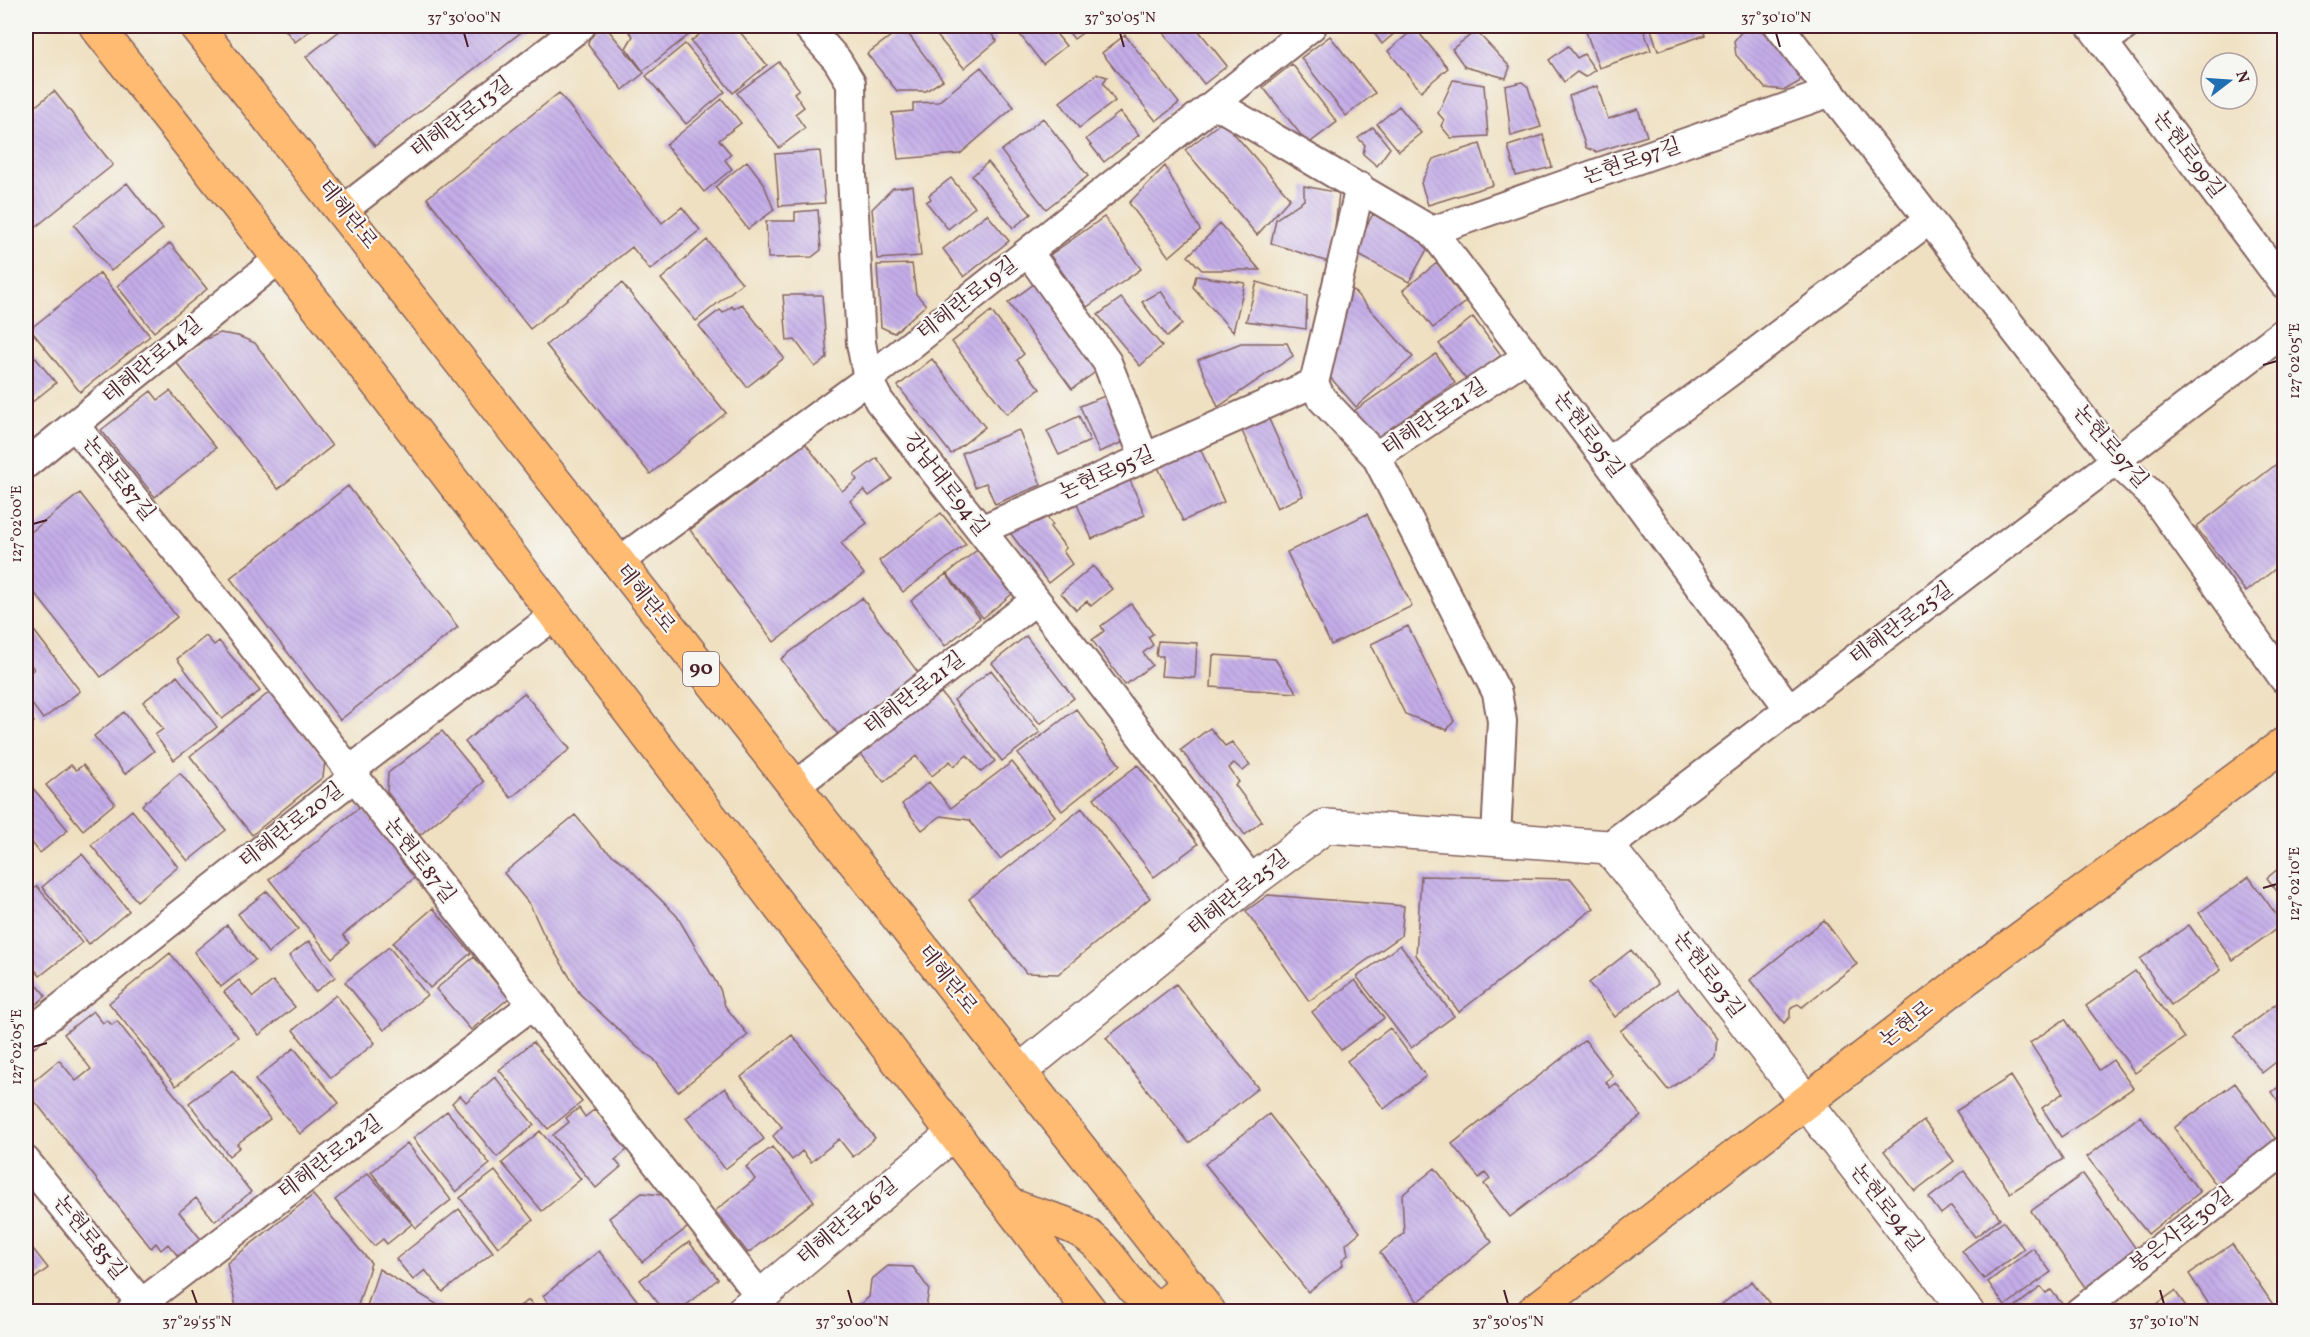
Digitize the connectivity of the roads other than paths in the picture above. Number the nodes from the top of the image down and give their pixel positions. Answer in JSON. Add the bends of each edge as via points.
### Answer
{"nodes":[{"id":1,"x":96,"y":26,"type":"edge"},
{"id":2,"x":196,"y":26,"type":"edge"},
{"id":3,"x":581,"y":26,"type":"edge"},
{"id":4,"x":807,"y":26,"type":"edge"},
{"id":5,"x":1312,"y":26,"type":"edge"},
{"id":6,"x":1779,"y":26,"type":"edge"},
{"id":7,"x":2106,"y":31,"type":"edge"},
{"id":8,"x":1831,"y":92,"type":"junction"},
{"id":9,"x":1216,"y":104,"type":"junction"},
{"id":10,"x":1360,"y":188,"type":"junction"},
{"id":11,"x":343,"y":210,"type":"junction"},
{"id":12,"x":1929,"y":220,"type":"junction"},
{"id":13,"x":1432,"y":231,"type":"junction"},
{"id":14,"x":1028,"y":252,"type":"junction"},
{"id":15,"x":280,"y":258,"type":"junction"},
{"id":16,"x":2284,"y":284,"type":"edge"},
{"id":17,"x":2284,"y":332,"type":"edge"},
{"id":18,"x":1528,"y":356,"type":"junction"},
{"id":19,"x":868,"y":379,"type":"junction"},
{"id":20,"x":1314,"y":382,"type":"junction"},
{"id":21,"x":75,"y":426,"type":"junction"},
{"id":22,"x":1376,"y":456,"type":"junction"},
{"id":23,"x":1144,"y":457,"type":"junction"},
{"id":24,"x":2116,"y":461,"type":"junction"},
{"id":25,"x":1608,"y":462,"type":"junction"},
{"id":26,"x":26,"y":464,"type":"edge"},
{"id":27,"x":981,"y":530,"type":"junction"},
{"id":28,"x":617,"y":563,"type":"junction"},
{"id":29,"x":1036,"y":600,"type":"junction"},
{"id":30,"x":555,"y":615,"type":"junction"},
{"id":31,"x":2284,"y":679,"type":"edge"},
{"id":32,"x":1790,"y":710,"type":"junction"},
{"id":33,"x":2284,"y":744,"type":"edge"},
{"id":34,"x":353,"y":778,"type":"junction"},
{"id":35,"x":795,"y":787,"type":"junction"},
{"id":36,"x":1496,"y":837,"type":"junction"},
{"id":37,"x":1608,"y":847,"type":"junction"},
{"id":38,"x":1252,"y":881,"type":"junction"},
{"id":39,"x":532,"y":1005,"type":"junction"},
{"id":40,"x":26,"y":1035,"type":"edge"},
{"id":41,"x":1020,"y":1071,"type":"junction"},
{"id":42,"x":1806,"y":1104,"type":"junction"},
{"id":43,"x":954,"y":1133,"type":"junction"},
{"id":44,"x":2284,"y":1151,"type":"edge"},
{"id":45,"x":26,"y":1161,"type":"edge"},
{"id":46,"x":1011,"y":1205,"type":"junction"},
{"id":47,"x":1189,"y":1286,"type":"junction"},
{"id":48,"x":751,"y":1304,"type":"edge"},
{"id":49,"x":142,"y":1308,"type":"edge"},
{"id":50,"x":1091,"y":1311,"type":"edge"},
{"id":51,"x":1209,"y":1311,"type":"edge"},
{"id":52,"x":1533,"y":1311,"type":"edge"},
{"id":53,"x":1967,"y":1311,"type":"edge"},
{"id":54,"x":2079,"y":1311,"type":"edge"}],
"edges":[{"from":1,"to":15,"type":"main road"},
{"from":2,"to":11,"type":"main road","name":"테헤란로","number":"90"},
{"from":3,"to":11,"type":"street","name":"테헤란로13길"},
{"from":4,"to":19,"type":"street","name":"강남대로94길","via":[[851,83],[857,284]]},
{"from":5,"to":9,"type":"street","name":"테헤란로19길"},
{"from":6,"to":8,"type":"street","name":"논현로97길"},
{"from":7,"to":16,"type":"street","name":"논현로99길"},
{"from":8,"to":12,"type":"street","name":"논현로97길"},
{"from":8,"to":13,"type":"street","name":"논현로97길"},
{"from":9,"to":10,"type":"street","name":"논현로95길"},
{"from":9,"to":14,"type":"street","name":"테헤란로19길"},
{"from":10,"to":13,"type":"street","name":"논현로95길"},
{"from":10,"to":20,"type":"street"},
{"from":11,"to":28,"type":"main road","name":"테헤란로","number":"90"},
{"from":12,"to":24,"type":"street","name":"논현로97길"},
{"from":12,"to":25,"type":"street"},
{"from":13,"to":18,"type":"street","name":"논현로95길"},
{"from":14,"to":19,"type":"street","name":"테헤란로19길"},
{"from":14,"to":23,"type":"street","via":[[1107,362]]},
{"from":15,"to":21,"type":"street","name":"테헤란로14길"},
{"from":15,"to":30,"type":"main road"},
{"from":17,"to":24,"type":"street","name":"테헤란로25길"},
{"from":18,"to":22,"type":"street","name":"테헤란로21길"},
{"from":18,"to":25,"type":"street","name":"논현로95길"},
{"from":19,"to":27,"type":"street","name":"강남대로94길","via":[[879,401]]},
{"from":19,"to":28,"type":"street","name":"테헤란로19길"},
{"from":20,"to":22,"type":"street","via":[[1321,398]]},
{"from":20,"to":23,"type":"street","name":"논현로95길"},
{"from":21,"to":26,"type":"street","name":"테헤란로14길"},
{"from":21,"to":34,"type":"street","name":"논현로87길"},
{"from":22,"to":36,"type":"street","name":"테헤란로21길","via":[[1497,693],[1502,721]]},
{"from":23,"to":27,"type":"street","name":"논현로95길"},
{"from":24,"to":31,"type":"street","name":"논현로97길","via":[[2152,496]]},
{"from":24,"to":32,"type":"street","name":"테헤란로25길"},
{"from":25,"to":32,"type":"street","name":"논현로95길"},
{"from":27,"to":29,"type":"street","name":"강남대로94길"},
{"from":28,"to":35,"type":"main road","name":"테헤란로","number":"90"},
{"from":29,"to":35,"type":"street","name":"테헤란로21길"},
{"from":29,"to":38,"type":"street","name":"강남대로94길"},
{"from":30,"to":34,"type":"street","name":"테헤란로20길","via":[[360,763]]},
{"from":30,"to":43,"type":"main road"},
{"from":32,"to":37,"type":"street","name":"테헤란로25길"},
{"from":33,"to":42,"type":"main road","name":"논현로","via":[[1959,984]]},
{"from":34,"to":39,"type":"street","name":"논현로87길"},
{"from":34,"to":40,"type":"street","name":"테헤란로20길"},
{"from":35,"to":41,"type":"main road","name":"테헤란로","number":"90"},
{"from":36,"to":37,"type":"street","name":"테헤란로25길"},
{"from":36,"to":38,"type":"street","name":"테헤란로25길","via":[[1326,826]]},
{"from":37,"to":42,"type":"street","name":"논현로93길"},
{"from":38,"to":41,"type":"street","name":"테헤란로25길"},
{"from":39,"to":48,"type":"street","name":"논현로87길"},
{"from":39,"to":49,"type":"street","name":"테헤란로22길"},
{"from":41,"to":47,"type":"main road","name":"테헤란로","number":"90"},
{"from":42,"to":52,"type":"main road","name":"논현로"},
{"from":42,"to":53,"type":"street","name":"논현로94길"},
{"from":43,"to":46,"type":"main road"},
{"from":43,"to":48,"type":"street","name":"테헤란로26길"},
{"from":44,"to":54,"type":"street","name":"봉은사로30길"},
{"from":45,"to":49,"type":"street","name":"논현로85길"},
{"from":46,"to":47,"type":"main road","via":[[1086,1234],[1151,1305],[1164,1305]]},
{"from":46,"to":50,"type":"main road"},
{"from":47,"to":51,"type":"main road","name":"테헤란로","number":"90"}]}
